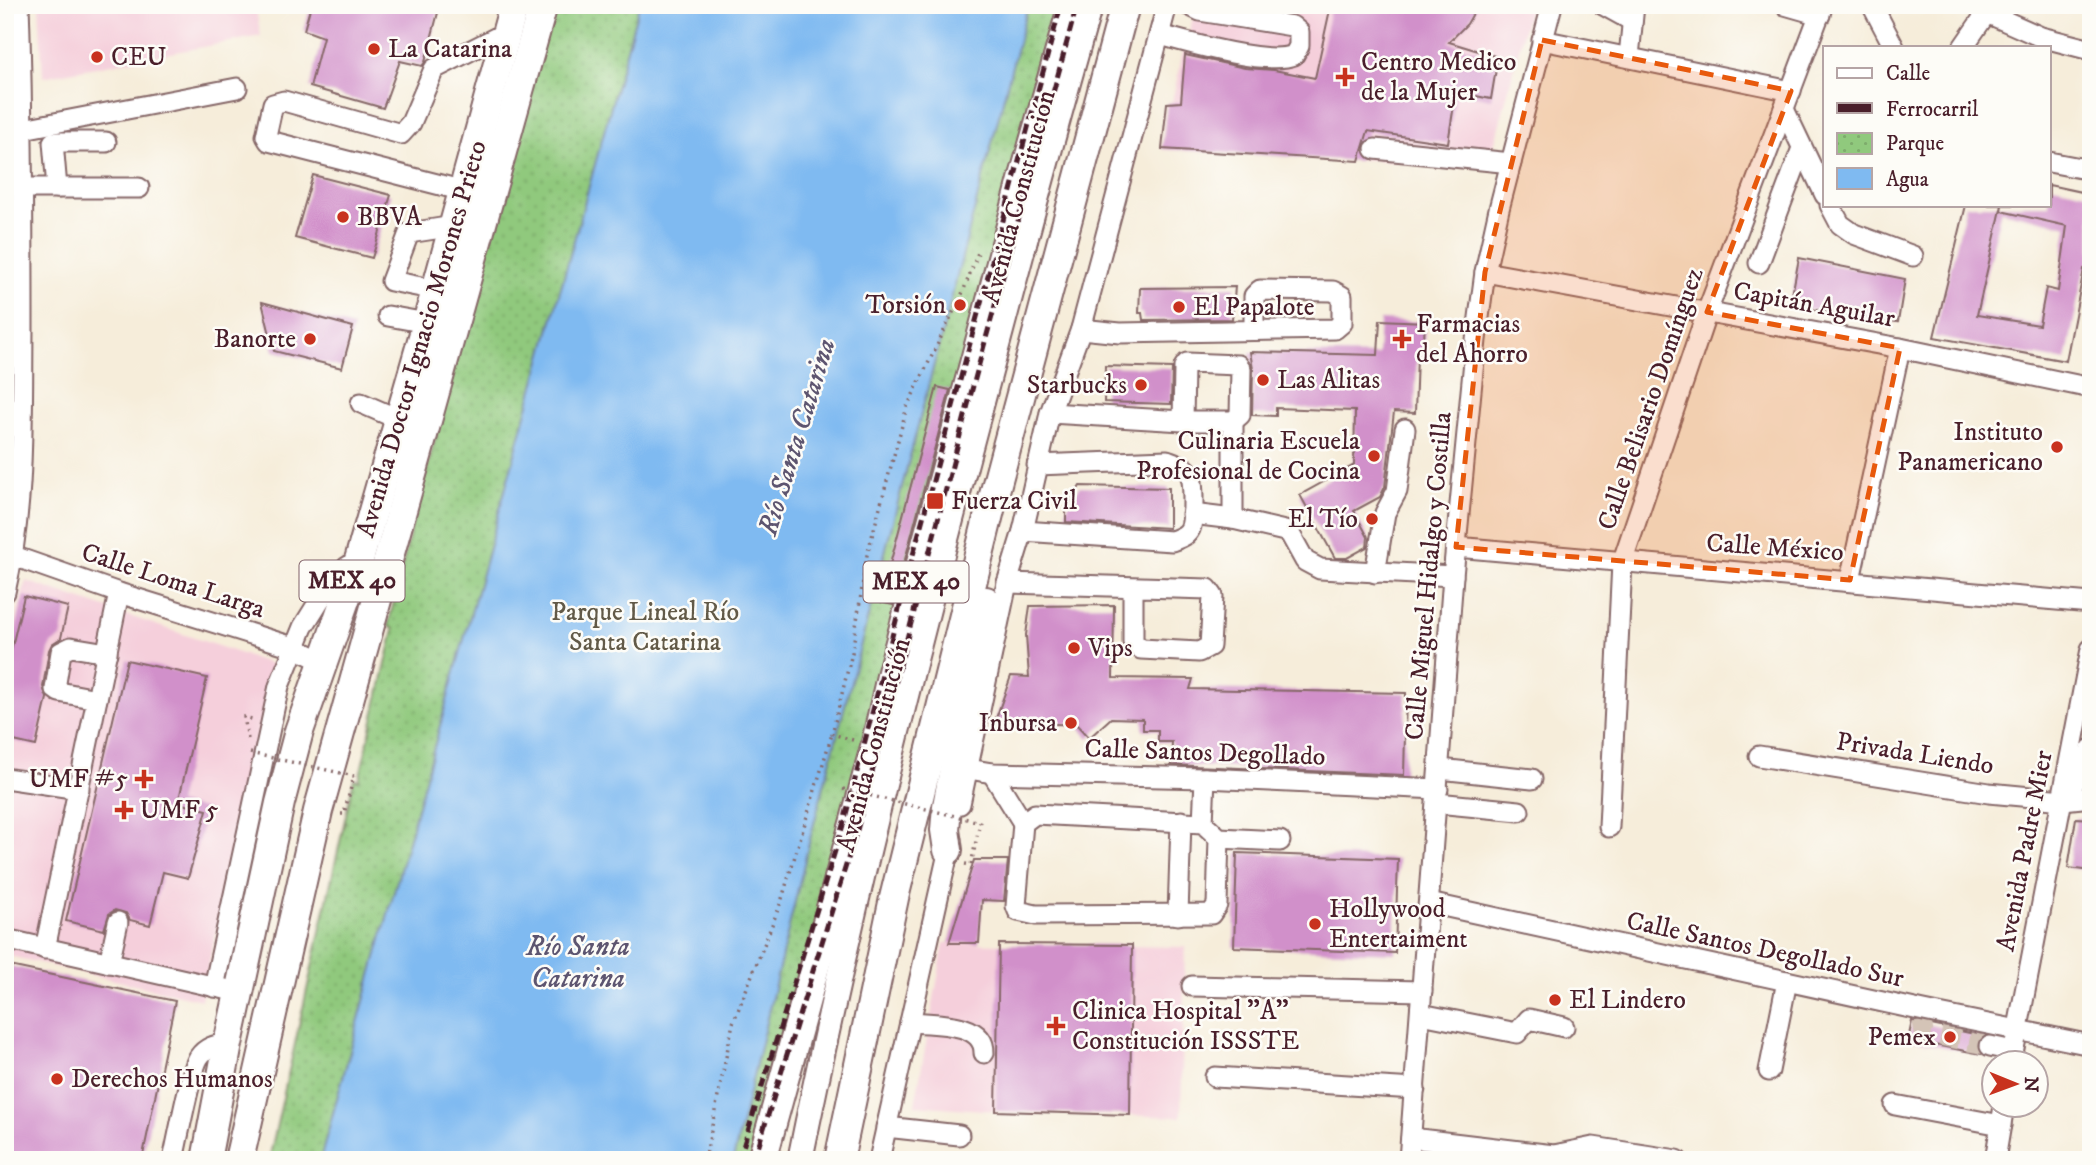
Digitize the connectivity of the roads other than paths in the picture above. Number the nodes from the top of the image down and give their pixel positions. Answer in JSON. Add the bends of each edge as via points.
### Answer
{"nodes":[{"id":1,"x":19,"y":5,"type":"edge"},
{"id":2,"x":514,"y":5,"type":"edge"},
{"id":3,"x":543,"y":5,"type":"edge"},
{"id":4,"x":1073,"y":5,"type":"edge"},
{"id":5,"x":1090,"y":5,"type":"edge"},
{"id":6,"x":1125,"y":5,"type":"edge"},
{"id":7,"x":1167,"y":5,"type":"edge"},
{"id":8,"x":1188,"y":5,"type":"edge"},
{"id":9,"x":1552,"y":5,"type":"edge"},
{"id":10,"x":1603,"y":5,"type":"edge"},
{"id":11,"x":1785,"y":5,"type":"edge"},
{"id":12,"x":1872,"y":5,"type":"edge"},
{"id":13,"x":1990,"y":9,"type":"edge"},
{"id":14,"x":1822,"y":10,"type":"edge"},
{"id":15,"x":1633,"y":13,"type":"edge"},
{"id":16,"x":507,"y":32,"type":"junction"},
{"id":17,"x":1160,"y":35,"type":"junction"},
{"id":18,"x":1542,"y":40,"type":"junction"},
{"id":19,"x":1893,"y":46,"type":"edge"},
{"id":20,"x":1964,"y":46,"type":"edge"},
{"id":21,"x":2091,"y":50,"type":"edge"},
{"id":22,"x":1629,"y":57,"type":"junction"},
{"id":23,"x":237,"y":88,"type":"dead end"},
{"id":24,"x":1787,"y":100,"type":"junction"},
{"id":25,"x":23,"y":129,"type":"junction"},
{"id":26,"x":106,"y":142,"type":"dead end"},
{"id":27,"x":1802,"y":148,"type":"junction"},
{"id":28,"x":1375,"y":149,"type":"dead end"},
{"id":29,"x":2050,"y":162,"type":"edge"},
{"id":30,"x":1511,"y":163,"type":"junction"},
{"id":31,"x":2091,"y":170,"type":"edge"},
{"id":32,"x":23,"y":188,"type":"junction"},
{"id":33,"x":57,"y":188,"type":"junction"},
{"id":34,"x":139,"y":188,"type":"dead end"},
{"id":35,"x":464,"y":191,"type":"junction"},
{"id":36,"x":1823,"y":191,"type":"edge"},
{"id":37,"x":1831,"y":206,"type":"edge"},
{"id":38,"x":454,"y":226,"type":"junction"},
{"id":39,"x":1913,"y":256,"type":"dead end"},
{"id":40,"x":1759,"y":262,"type":"dead end"},
{"id":41,"x":1485,"y":272,"type":"junction"},
{"id":42,"x":436,"y":290,"type":"junction"},
{"id":43,"x":1707,"y":312,"type":"junction"},
{"id":44,"x":388,"y":316,"type":"dead end"},
{"id":45,"x":427,"y":323,"type":"junction"},
{"id":46,"x":1080,"y":329,"type":"junction"},
{"id":47,"x":1254,"y":330,"type":"junction"},
{"id":48,"x":1900,"y":348,"type":"junction"},
{"id":49,"x":2091,"y":388,"type":"edge"},
{"id":50,"x":361,"y":403,"type":"dead end"},
{"id":51,"x":1050,"y":413,"type":"junction"},
{"id":52,"x":400,"y":420,"type":"junction"},
{"id":53,"x":1183,"y":421,"type":"junction"},
{"id":54,"x":1233,"y":421,"type":"junction"},
{"id":55,"x":1405,"y":429,"type":"dead end"},
{"id":56,"x":1038,"y":466,"type":"junction"},
{"id":57,"x":991,"y":506,"type":"junction"},
{"id":58,"x":1192,"y":514,"type":"junction"},
{"id":59,"x":1233,"y":519,"type":"junction"},
{"id":60,"x":11,"y":522,"type":"edge"},
{"id":61,"x":1023,"y":531,"type":"junction"},
{"id":62,"x":1456,"y":547,"type":"junction"},
{"id":63,"x":9,"y":554,"type":"edge"},
{"id":64,"x":359,"y":561,"type":"junction"},
{"id":65,"x":1622,"y":563,"type":"junction"},
{"id":66,"x":1375,"y":573,"type":"junction"},
{"id":67,"x":1453,"y":576,"type":"junction"},
{"id":68,"x":1850,"y":580,"type":"junction"},
{"id":69,"x":1007,"y":583,"type":"junction"},
{"id":70,"x":1133,"y":587,"type":"junction"},
{"id":71,"x":5,"y":592,"type":"edge"},
{"id":72,"x":119,"y":593,"type":"junction"},
{"id":73,"x":2091,"y":603,"type":"edge"},
{"id":74,"x":293,"y":648,"type":"junction"},
{"id":75,"x":2091,"y":649,"type":"edge"},
{"id":76,"x":107,"y":653,"type":"junction"},
{"id":77,"x":324,"y":662,"type":"junction"},
{"id":78,"x":97,"y":699,"type":"junction"},
{"id":79,"x":2091,"y":749,"type":"edge"},
{"id":80,"x":1759,"y":756,"type":"dead end"},
{"id":81,"x":969,"y":769,"type":"junction"},
{"id":82,"x":992,"y":773,"type":"junction"},
{"id":83,"x":5,"y":778,"type":"edge"},
{"id":84,"x":1205,"y":778,"type":"junction"},
{"id":85,"x":1532,"y":779,"type":"dead end"},
{"id":86,"x":1439,"y":787,"type":"junction"},
{"id":87,"x":79,"y":789,"type":"junction"},
{"id":88,"x":2091,"y":797,"type":"edge"},
{"id":89,"x":2063,"y":800,"type":"junction"},
{"id":90,"x":1519,"y":811,"type":"dead end"},
{"id":91,"x":1181,"y":821,"type":"junction"},
{"id":92,"x":1023,"y":823,"type":"junction"},
{"id":93,"x":1202,"y":823,"type":"junction"},
{"id":94,"x":1609,"y":827,"type":"dead end"},
{"id":95,"x":1219,"y":838,"type":"junction"},
{"id":96,"x":1280,"y":841,"type":"dead end"},
{"id":97,"x":959,"y":858,"type":"junction"},
{"id":98,"x":1429,"y":904,"type":"junction"},
{"id":99,"x":1178,"y":915,"type":"junction"},
{"id":100,"x":118,"y":922,"type":"dead end"},
{"id":101,"x":5,"y":939,"type":"edge"},
{"id":102,"x":45,"y":949,"type":"junction"},
{"id":103,"x":109,"y":962,"type":"junction"},
{"id":104,"x":1787,"y":981,"type":"junction"},
{"id":105,"x":1192,"y":986,"type":"dead end"},
{"id":106,"x":227,"y":990,"type":"junction"},
{"id":107,"x":1422,"y":991,"type":"junction"},
{"id":108,"x":1421,"y":1013,"type":"junction"},
{"id":109,"x":909,"y":1022,"type":"junction"},
{"id":110,"x":1564,"y":1027,"type":"dead end"},
{"id":111,"x":2017,"y":1030,"type":"junction"},
{"id":112,"x":228,"y":1044,"type":"junction"},
{"id":113,"x":2091,"y":1045,"type":"edge"},
{"id":114,"x":1990,"y":1046,"type":"tunnel mouth"},
{"id":115,"x":1998,"y":1050,"type":"edge"},
{"id":116,"x":2013,"y":1050,"type":"edge"},
{"id":117,"x":984,"y":1052,"type":"dead end"},
{"id":118,"x":1769,"y":1071,"type":"dead end"},
{"id":119,"x":1215,"y":1077,"type":"dead end"},
{"id":120,"x":1415,"y":1089,"type":"junction"},
{"id":121,"x":811,"y":1105,"type":"junction"},
{"id":122,"x":1895,"y":1105,"type":"dead end"},
{"id":123,"x":1980,"y":1113,"type":"edge"},
{"id":124,"x":2001,"y":1120,"type":"edge"},
{"id":125,"x":886,"y":1127,"type":"junction"},
{"id":126,"x":959,"y":1135,"type":"dead end"},
{"id":127,"x":1411,"y":1138,"type":"junction"},
{"id":128,"x":173,"y":1160,"type":"edge"},
{"id":129,"x":206,"y":1160,"type":"edge"},
{"id":130,"x":239,"y":1160,"type":"edge"},
{"id":131,"x":762,"y":1160,"type":"edge"},
{"id":132,"x":794,"y":1160,"type":"edge"},
{"id":133,"x":800,"y":1160,"type":"edge"},
{"id":134,"x":839,"y":1160,"type":"edge"},
{"id":135,"x":879,"y":1160,"type":"edge"},
{"id":136,"x":1409,"y":1160,"type":"edge"},
{"id":137,"x":1677,"y":1160,"type":"edge"},
{"id":138,"x":1995,"y":1160,"type":"edge"}],
"edges":[{"from":1,"to":25,"type":"street"},
{"from":2,"to":16,"type":"highway","name":"Avenida Doctor Ignacio Morones Prieto","number":"MEX 40"},
{"from":3,"to":130,"type":"highway","name":"Avenida Doctor Ignacio Morones Prieto","number":"MEX 40","via":[[318,811]]},
{"from":4,"to":131,"type":"highway","name":"Avenida Constitución","number":"MEX 40"},
{"from":5,"to":121,"type":"main road","name":"Avenida Constitución","via":[[940,559]]},
{"from":6,"to":57,"type":"highway","name":"Avenida Constitución","number":"MEX 40"},
{"from":7,"to":17,"type":"street"},
{"from":8,"to":17,"type":"street","via":[[1200,11],[1292,26],[1299,32],[1299,46],[1294,55],[1272,59]]},
{"from":9,"to":18,"type":"street","name":"Calle Miguel Hidalgo y Costilla"},
{"from":10,"to":15,"type":"street"},
{"from":11,"to":14,"type":"street"},
{"from":12,"to":19,"type":"street"},
{"from":13,"to":20,"type":"street"},
{"from":13,"to":21,"type":"street","via":[[2042,37]]},
{"from":14,"to":24,"type":"street","name":"Calle Belisario Domínguez"},
{"from":15,"to":22,"type":"street"},
{"from":16,"to":35,"type":"highway","name":"Avenida Doctor Ignacio Morones Prieto","number":"MEX 40"},
{"from":16,"to":35,"type":"street","via":[[434,69],[411,123],[401,134],[284,101],[273,104],[269,141]]},
{"from":17,"to":46,"type":"street"},
{"from":18,"to":22,"type":"street"},
{"from":18,"to":30,"type":"street","name":"Calle Miguel Hidalgo y Costilla"},
{"from":22,"to":24,"type":"street"},
{"from":23,"to":25,"type":"street"},
{"from":24,"to":27,"type":"street"},
{"from":24,"to":43,"type":"street","name":"Calle Belisario Domínguez"},
{"from":25,"to":32,"type":"street"},
{"from":26,"to":33,"type":"street","via":[[53,142]]},
{"from":27,"to":36,"type":"street"},
{"from":27,"to":40,"type":"street"},
{"from":28,"to":30,"type":"street"},
{"from":29,"to":31,"type":"street"},
{"from":30,"to":41,"type":"street","name":"Calle Miguel Hidalgo y Costilla"},
{"from":32,"to":33,"type":"street"},
{"from":32,"to":60,"type":"street","via":[[22,441]]},
{"from":33,"to":34,"type":"street"},
{"from":35,"to":38,"type":"highway","name":"Avenida Doctor Ignacio Morones Prieto","number":"MEX 40"},
{"from":37,"to":39,"type":"street","via":[[1840,224],[1854,234]]},
{"from":38,"to":42,"type":"highway","name":"Avenida Doctor Ignacio Morones Prieto","number":"MEX 40"},
{"from":38,"to":42,"type":"street","via":[[409,233],[391,281]]},
{"from":41,"to":43,"type":"street","name":"Capitán Aguilar"},
{"from":41,"to":62,"type":"street","name":"Calle Miguel Hidalgo y Costilla"},
{"from":42,"to":45,"type":"highway","name":"Avenida Doctor Ignacio Morones Prieto","number":"MEX 40"},
{"from":43,"to":48,"type":"street","name":"Capitán Aguilar"},
{"from":43,"to":65,"type":"street","name":"Calle Belisario Domínguez"},
{"from":44,"to":45,"type":"street"},
{"from":45,"to":52,"type":"highway","name":"Avenida Doctor Ignacio Morones Prieto","number":"MEX 40"},
{"from":46,"to":47,"type":"street","via":[[1119,333]]},
{"from":46,"to":51,"type":"street"},
{"from":47,"to":47,"type":"street","via":[[1338,328],[1342,296],[1333,290],[1256,291]]},
{"from":48,"to":49,"type":"street","name":"Capitán Aguilar"},
{"from":48,"to":68,"type":"street"},
{"from":50,"to":52,"type":"street"},
{"from":51,"to":53,"type":"street"},
{"from":51,"to":56,"type":"street"},
{"from":52,"to":64,"type":"highway","name":"Avenida Doctor Ignacio Morones Prieto","number":"MEX 40"},
{"from":53,"to":54,"type":"street"},
{"from":53,"to":54,"type":"street","via":[[1184,367],[1189,362],[1235,364],[1241,369],[1240,415]]},
{"from":54,"to":59,"type":"street"},
{"from":55,"to":66,"type":"street","via":[[1397,491],[1385,513]]},
{"from":56,"to":58,"type":"street","via":[[1167,460],[1191,474]]},
{"from":56,"to":61,"type":"street"},
{"from":57,"to":97,"type":"highway","via":[[997,527],[996,552],[946,818]]},
{"from":57,"to":134,"type":"highway","name":"Avenida Constitución","number":"MEX 40","via":[[894,898]]},
{"from":58,"to":59,"type":"street"},
{"from":58,"to":61,"type":"street","via":[[1190,529],[1172,541]]},
{"from":59,"to":66,"type":"street","via":[[1289,532],[1313,567]]},
{"from":60,"to":63,"type":"street"},
{"from":61,"to":69,"type":"street"},
{"from":62,"to":65,"type":"street","name":"Calle México"},
{"from":62,"to":67,"type":"street","name":"Calle Miguel Hidalgo y Costilla"},
{"from":63,"to":71,"type":"street"},
{"from":63,"to":72,"type":"street","name":"Calle Loma Larga"},
{"from":64,"to":74,"type":"street","via":[[346,566],[331,582]]},
{"from":64,"to":77,"type":"highway","name":"Avenida Doctor Ignacio Morones Prieto","number":"MEX 40"},
{"from":65,"to":68,"type":"street","name":"Calle México"},
{"from":65,"to":94,"type":"street","name":"Calle Belisario Domínguez"},
{"from":66,"to":67,"type":"street"},
{"from":67,"to":86,"type":"street","name":"Calle Miguel Hidalgo y Costilla"},
{"from":68,"to":73,"type":"street","name":"Calle México"},
{"from":69,"to":70,"type":"street"},
{"from":69,"to":81,"type":"street"},
{"from":70,"to":70,"type":"street","via":[[1212,591],[1209,646],[1199,652],[1136,647]]},
{"from":72,"to":74,"type":"street","name":"Calle Loma Larga"},
{"from":72,"to":76,"type":"street"},
{"from":74,"to":77,"type":"street","name":"Calle Loma Larga"},
{"from":74,"to":106,"type":"street","via":[[279,686]]},
{"from":75,"to":89,"type":"street","name":"Avenida Padre Mier"},
{"from":76,"to":78,"type":"street"},
{"from":76,"to":78,"type":"street","via":[[71,647],[61,652],[55,689]]},
{"from":77,"to":106,"type":"highway","name":"Avenida Doctor Ignacio Morones Prieto","number":"MEX 40","via":[[299,731]]},
{"from":78,"to":87,"type":"street"},
{"from":79,"to":89,"type":"street"},
{"from":80,"to":89,"type":"street","name":"Privada Liendo","via":[[1989,793]]},
{"from":81,"to":82,"type":"street","name":"Calle Santos Degollado"},
{"from":81,"to":97,"type":"street"},
{"from":82,"to":84,"type":"street","name":"Calle Santos Degollado"},
{"from":82,"to":92,"type":"street"},
{"from":83,"to":87,"type":"street"},
{"from":84,"to":86,"type":"street","name":"Calle Santos Degollado"},
{"from":84,"to":93,"type":"street"},
{"from":85,"to":86,"type":"street"},
{"from":86,"to":90,"type":"street"},
{"from":86,"to":98,"type":"street","name":"Calle Miguel Hidalgo y Costilla"},
{"from":87,"to":102,"type":"street"},
{"from":88,"to":89,"type":"street","name":"Privada Liendo"},
{"from":89,"to":111,"type":"street","name":"Avenida Padre Mier"},
{"from":91,"to":92,"type":"street","via":[[1035,814]]},
{"from":91,"to":93,"type":"street"},
{"from":91,"to":99,"type":"street"},
{"from":92,"to":99,"type":"street","via":[[1018,911],[1036,915]]},
{"from":93,"to":95,"type":"street"},
{"from":95,"to":96,"type":"street"},
{"from":95,"to":99,"type":"street","via":[[1215,911]]},
{"from":97,"to":109,"type":"street"},
{"from":98,"to":104,"type":"street","name":"Calle Santos Degollado Sur"},
{"from":98,"to":107,"type":"street","name":"Calle Miguel Hidalgo y Costilla"},
{"from":100,"to":103,"type":"street"},
{"from":101,"to":102,"type":"street"},
{"from":102,"to":103,"type":"street"},
{"from":103,"to":106,"type":"street"},
{"from":104,"to":111,"type":"street","name":"Calle Santos Degollado Sur","via":[[1923,1016]]},
{"from":104,"to":118,"type":"street"},
{"from":105,"to":107,"type":"street"},
{"from":106,"to":112,"type":"highway","name":"Avenida Doctor Ignacio Morones Prieto","number":"MEX 40"},
{"from":107,"to":108,"type":"street","name":"Calle Miguel Hidalgo y Costilla"},
{"from":108,"to":110,"type":"street","via":[[1517,1034],[1529,1020]]},
{"from":108,"to":120,"type":"street","name":"Calle Miguel Hidalgo y Costilla"},
{"from":109,"to":117,"type":"street","via":[[967,1029],[979,1035]]},
{"from":109,"to":125,"type":"street"},
{"from":111,"to":113,"type":"street","name":"Calle Santos Degollado Sur"},
{"from":111,"to":116,"type":"street","name":"Avenida Padre Mier"},
{"from":112,"to":128,"type":"street","via":[[213,1045],[196,1062]]},
{"from":112,"to":129,"type":"highway","name":"Avenida Doctor Ignacio Morones Prieto","number":"MEX 40"},
{"from":114,"to":115,"type":"street"},
{"from":119,"to":120,"type":"street"},
{"from":120,"to":127,"type":"street","name":"Calle Miguel Hidalgo y Costilla"},
{"from":121,"to":132,"type":"main road"},
{"from":121,"to":133,"type":"main road","name":"Avenida Constitución"},
{"from":122,"to":123,"type":"street"},
{"from":124,"to":138,"type":"street"},
{"from":125,"to":126,"type":"street"},
{"from":125,"to":135,"type":"street"},
{"from":127,"to":136,"type":"street","name":"Calle Miguel Hidalgo y Costilla"},
{"from":127,"to":137,"type":"street","via":[[1554,1155],[1593,1147]]}]}
